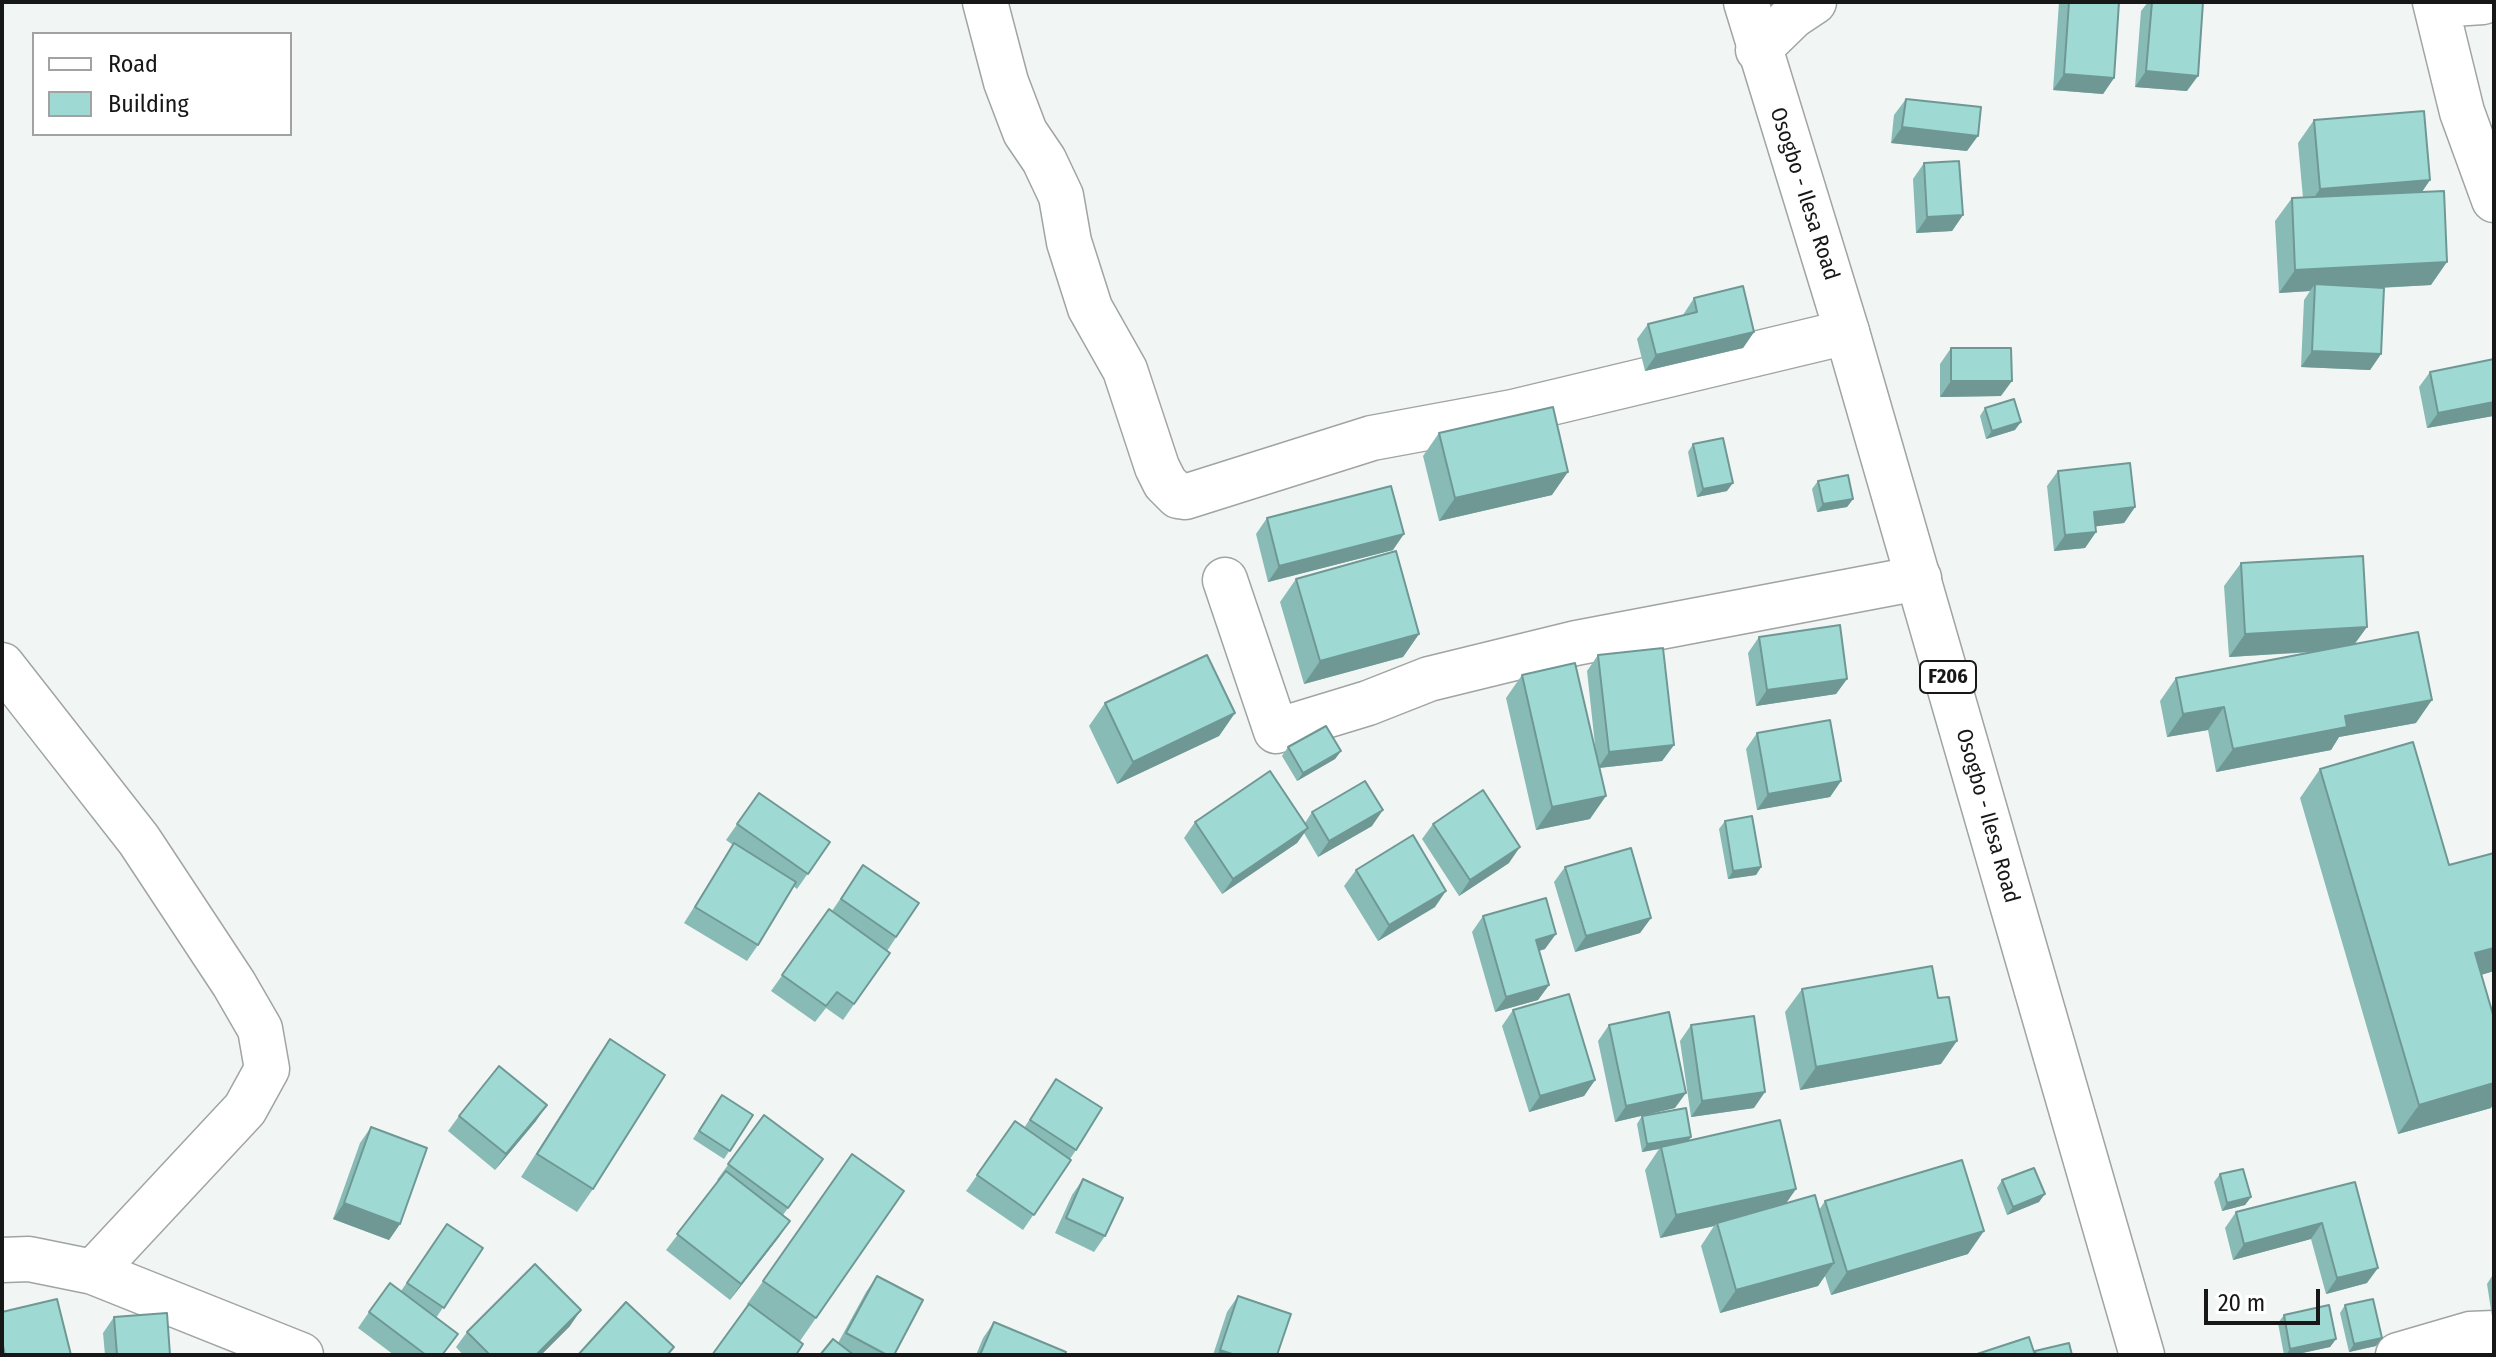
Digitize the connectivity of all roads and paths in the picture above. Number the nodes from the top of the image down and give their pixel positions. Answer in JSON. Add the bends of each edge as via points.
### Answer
{"nodes":[{"id":1,"x":985,"y":2,"type":"edge"},
{"id":2,"x":1746,"y":2,"type":"edge"},
{"id":3,"x":1814,"y":2,"type":"edge"},
{"id":4,"x":2483,"y":2,"type":"edge"},
{"id":5,"x":2435,"y":3,"type":"edge"},
{"id":6,"x":1758,"y":50,"type":"junction"},
{"id":7,"x":2494,"y":200,"type":"edge"},
{"id":8,"x":1847,"y":332,"type":"junction"},
{"id":9,"x":1919,"y":578,"type":"junction"},
{"id":10,"x":1225,"y":580,"type":"dead end"},
{"id":11,"x":2,"y":665,"type":"edge"},
{"id":12,"x":2,"y":1260,"type":"edge"},
{"id":13,"x":93,"y":1272,"type":"junction"},
{"id":14,"x":2494,"y":1333,"type":"edge"},
{"id":15,"x":301,"y":1355,"type":"edge"},
{"id":16,"x":2142,"y":1355,"type":"edge"},
{"id":17,"x":2398,"y":1355,"type":"edge"}],
"edges":[{"from":1,"to":8,"type":"street","via":[[1025,132],[1061,196],[1090,308],[1125,370],[1157,467],[1178,496],[1372,438],[1513,412]]},
{"from":2,"to":6,"type":"street","name":"Osogbo - Ilesa Road","number":"F206"},
{"from":3,"to":6,"type":"street"},
{"from":4,"to":5,"type":"street"},
{"from":5,"to":7,"type":"street","via":[[2462,112]]},
{"from":6,"to":8,"type":"street","name":"Osogbo - Ilesa Road","number":"F206"},
{"from":8,"to":9,"type":"street","name":"Osogbo - Ilesa Road","number":"F206"},
{"from":9,"to":10,"type":"street","via":[[1576,643],[1429,679],[1276,731]]},
{"from":9,"to":16,"type":"street","name":"Osogbo - Ilesa Road","number":"F206"},
{"from":11,"to":13,"type":"street","via":[[139,840],[234,984],[260,1029],[267,1069],[245,1109]]},
{"from":12,"to":13,"type":"street","via":[[29,1259]]},
{"from":13,"to":15,"type":"street"},
{"from":14,"to":17,"type":"street","via":[[2470,1334]]}]}
